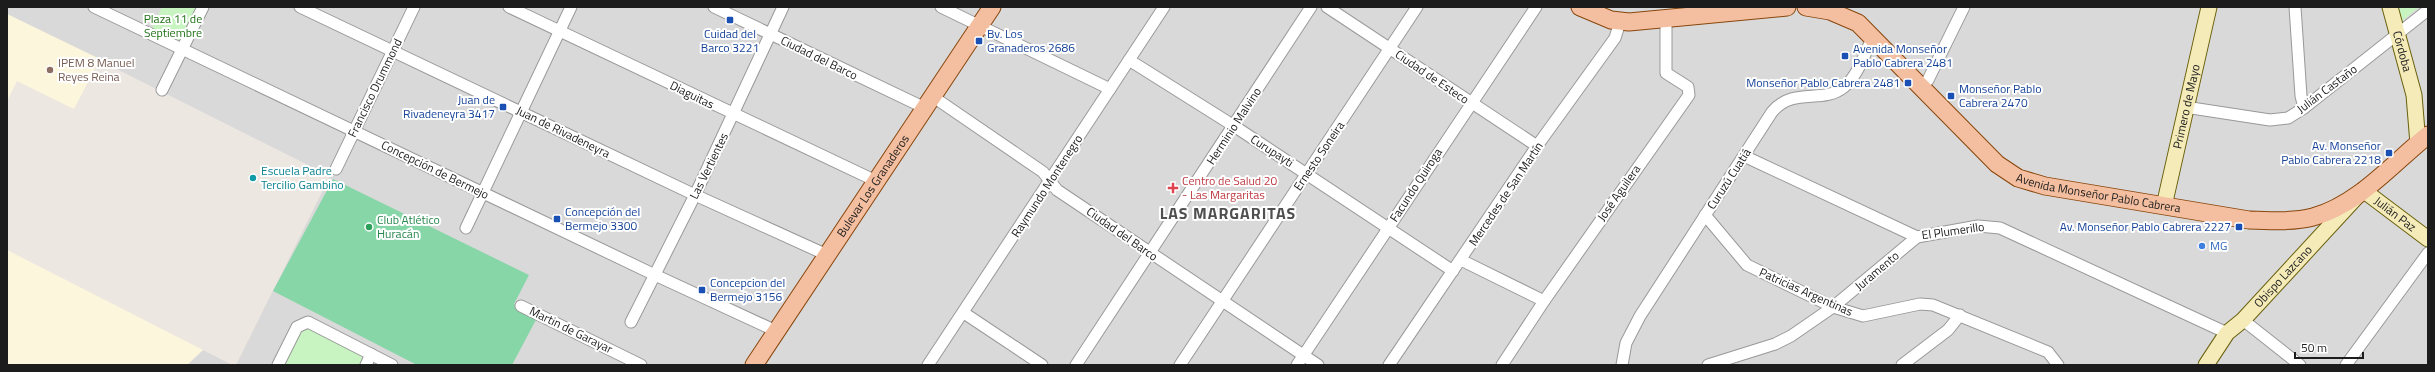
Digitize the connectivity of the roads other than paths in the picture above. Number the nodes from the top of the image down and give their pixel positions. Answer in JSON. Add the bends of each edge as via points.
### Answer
{"nodes":[{"id":1,"x":94,"y":7,"type":"edge"},
{"id":2,"x":203,"y":7,"type":"edge"},
{"id":3,"x":300,"y":7,"type":"edge"},
{"id":4,"x":414,"y":7,"type":"edge"},
{"id":5,"x":509,"y":7,"type":"edge"},
{"id":6,"x":571,"y":7,"type":"edge"},
{"id":7,"x":714,"y":7,"type":"edge"},
{"id":8,"x":783,"y":7,"type":"edge"},
{"id":9,"x":941,"y":7,"type":"edge"},
{"id":10,"x":992,"y":7,"type":"edge"},
{"id":11,"x":1164,"y":7,"type":"edge"},
{"id":12,"x":1311,"y":7,"type":"edge"},
{"id":13,"x":1327,"y":7,"type":"edge"},
{"id":14,"x":1417,"y":7,"type":"edge"},
{"id":15,"x":1536,"y":7,"type":"edge"},
{"id":16,"x":1580,"y":7,"type":"edge"},
{"id":17,"x":1787,"y":7,"type":"edge"},
{"id":18,"x":1806,"y":7,"type":"edge"},
{"id":19,"x":1964,"y":7,"type":"edge"},
{"id":20,"x":2208,"y":7,"type":"edge"},
{"id":21,"x":2296,"y":7,"type":"edge"},
{"id":22,"x":2390,"y":7,"type":"edge"},
{"id":23,"x":2428,"y":10,"type":"edge"},
{"id":24,"x":1666,"y":20,"type":"junction"},
{"id":25,"x":1620,"y":22,"type":"junction"},
{"id":26,"x":980,"y":26,"type":"junction"},
{"id":27,"x":560,"y":31,"type":"junction"},
{"id":28,"x":770,"y":34,"type":"junction"},
{"id":29,"x":2397,"y":35,"type":"junction"},
{"id":30,"x":1873,"y":37,"type":"junction"},
{"id":31,"x":1390,"y":49,"type":"junction"},
{"id":32,"x":181,"y":50,"type":"junction"},
{"id":33,"x":393,"y":51,"type":"junction"},
{"id":34,"x":1129,"y":60,"type":"junction"},
{"id":35,"x":1921,"y":87,"type":"junction"},
{"id":36,"x":1110,"y":89,"type":"junction"},
{"id":37,"x":162,"y":90,"type":"dead end"},
{"id":38,"x":2414,"y":95,"type":"junction"},
{"id":39,"x":929,"y":102,"type":"junction"},
{"id":40,"x":1470,"y":102,"type":"junction"},
{"id":41,"x":2185,"y":107,"type":"junction"},
{"id":42,"x":2304,"y":108,"type":"junction"},
{"id":43,"x":522,"y":112,"type":"junction"},
{"id":44,"x":734,"y":114,"type":"junction"},
{"id":45,"x":2428,"y":119,"type":"edge"},
{"id":46,"x":1234,"y":126,"type":"junction"},
{"id":47,"x":354,"y":131,"type":"junction"},
{"id":48,"x":2423,"y":139,"type":"edge"},
{"id":49,"x":1537,"y":146,"type":"junction"},
{"id":50,"x":1744,"y":156,"type":"junction"},
{"id":51,"x":336,"y":169,"type":"dead end"},
{"id":52,"x":1307,"y":174,"type":"junction"},
{"id":53,"x":876,"y":181,"type":"junction"},
{"id":54,"x":1050,"y":182,"type":"junction"},
{"id":55,"x":2363,"y":190,"type":"junction"},
{"id":56,"x":483,"y":193,"type":"junction"},
{"id":57,"x":695,"y":195,"type":"junction"},
{"id":58,"x":2164,"y":206,"type":"junction"},
{"id":59,"x":1705,"y":215,"type":"junction"},
{"id":60,"x":2307,"y":218,"type":"junction"},
{"id":61,"x":1388,"y":227,"type":"junction"},
{"id":62,"x":466,"y":228,"type":"dead end"},
{"id":63,"x":1917,"y":237,"type":"junction"},
{"id":64,"x":2428,"y":239,"type":"edge"},
{"id":65,"x":2318,"y":240,"type":"junction"},
{"id":66,"x":2428,"y":253,"type":"edge"},
{"id":67,"x":1150,"y":254,"type":"junction"},
{"id":68,"x":827,"y":255,"type":"junction"},
{"id":69,"x":1461,"y":260,"type":"junction"},
{"id":70,"x":1453,"y":271,"type":"junction"},
{"id":71,"x":655,"y":275,"type":"junction"},
{"id":72,"x":1222,"y":301,"type":"junction"},
{"id":73,"x":1544,"y":301,"type":"junction"},
{"id":74,"x":521,"y":306,"type":"dead end"},
{"id":75,"x":1833,"y":307,"type":"junction"},
{"id":76,"x":964,"y":313,"type":"junction"},
{"id":77,"x":1960,"y":314,"type":"junction"},
{"id":78,"x":2242,"y":320,"type":"junction"},
{"id":79,"x":631,"y":322,"type":"dead end"},
{"id":80,"x":776,"y":331,"type":"junction"},
{"id":81,"x":2227,"y":333,"type":"junction"},
{"id":82,"x":371,"y":354,"type":"junction"},
{"id":83,"x":1304,"y":355,"type":"junction"},
{"id":84,"x":278,"y":365,"type":"edge"},
{"id":85,"x":366,"y":365,"type":"edge"},
{"id":86,"x":392,"y":365,"type":"edge"},
{"id":87,"x":642,"y":365,"type":"edge"},
{"id":88,"x":754,"y":365,"type":"edge"},
{"id":89,"x":928,"y":365,"type":"edge"},
{"id":90,"x":1042,"y":365,"type":"edge"},
{"id":91,"x":1076,"y":365,"type":"edge"},
{"id":92,"x":1180,"y":365,"type":"edge"},
{"id":93,"x":1297,"y":365,"type":"edge"},
{"id":94,"x":1318,"y":365,"type":"edge"},
{"id":95,"x":1389,"y":365,"type":"edge"},
{"id":96,"x":1502,"y":365,"type":"edge"},
{"id":97,"x":1622,"y":365,"type":"edge"},
{"id":98,"x":1708,"y":365,"type":"edge"},
{"id":99,"x":1902,"y":365,"type":"edge"},
{"id":100,"x":2058,"y":365,"type":"edge"},
{"id":101,"x":2206,"y":365,"type":"edge"},
{"id":102,"x":2300,"y":365,"type":"edge"},
{"id":103,"x":2346,"y":365,"type":"edge"}],
"edges":[{"from":1,"to":32,"type":"street","name":"Concepción de Bermejo"},
{"from":2,"to":32,"type":"street"},
{"from":3,"to":33,"type":"street","name":"Juan de Rivadeneyra"},
{"from":4,"to":33,"type":"street","name":"Francisco Drummond"},
{"from":5,"to":27,"type":"street","name":"Diaguitas"},
{"from":6,"to":27,"type":"street"},
{"from":7,"to":28,"type":"street","name":"Ciudad del Barco"},
{"from":8,"to":28,"type":"street","name":"Las Vertientes"},
{"from":9,"to":26,"type":"street"},
{"from":10,"to":26,"type":"main road","name":"Bulevar Los Granaderos"},
{"from":11,"to":34,"type":"street","name":"Raymundo Montenegro"},
{"from":12,"to":46,"type":"street","name":"Herminio Malvino"},
{"from":13,"to":31,"type":"street","name":"Ciudad de Esteco"},
{"from":14,"to":31,"type":"street","name":"Ernesto Soneira"},
{"from":15,"to":40,"type":"street","name":"Facundo Quiroga"},
{"from":16,"to":25,"type":"main road"},
{"from":17,"to":24,"type":"main road"},
{"from":18,"to":30,"type":"main road","name":"Avenida Monseñor Pablo Cabrera","via":[[1830,11],[1850,19]]},
{"from":19,"to":35,"type":"street","via":[[1928,80]]},
{"from":20,"to":41,"type":"main road","name":"Primero de Mayo"},
{"from":21,"to":42,"type":"street","via":[[2301,96]]},
{"from":22,"to":29,"type":"main road","name":"Córdoba"},
{"from":23,"to":29,"type":"street","name":"Julián Castaño"},
{"from":24,"to":25,"type":"main road"},
{"from":24,"to":73,"type":"street","name":"José Aguilera","via":[[1666,73],[1688,87],[1689,95]]},
{"from":25,"to":49,"type":"street","name":"Mercedes de San Martín","via":[[1615,38]]},
{"from":26,"to":36,"type":"street"},
{"from":26,"to":39,"type":"main road","name":"Bulevar Los Granaderos"},
{"from":27,"to":43,"type":"street"},
{"from":27,"to":44,"type":"street","name":"Diaguitas"},
{"from":28,"to":39,"type":"street","name":"Ciudad del Barco"},
{"from":28,"to":44,"type":"street","name":"Las Vertientes"},
{"from":29,"to":38,"type":"main road","name":"Córdoba"},
{"from":29,"to":42,"type":"street","name":"Julián Castaño"},
{"from":30,"to":35,"type":"main road","name":"Avenida Monseñor Pablo Cabrera"},
{"from":30,"to":50,"type":"street","name":"Curuzú Cuatiá","via":[[1846,86],[1832,93],[1798,96],[1778,105]]},
{"from":31,"to":40,"type":"street","name":"Ciudad de Esteco"},
{"from":31,"to":52,"type":"street","name":"Ernesto Soneira"},
{"from":32,"to":37,"type":"street"},
{"from":32,"to":47,"type":"street","name":"Concepción de Bermejo"},
{"from":33,"to":43,"type":"street","name":"Juan de Rivadeneyra"},
{"from":33,"to":47,"type":"street","name":"Francisco Drummond"},
{"from":34,"to":36,"type":"street","name":"Raymundo Montenegro"},
{"from":34,"to":46,"type":"street","name":"Curupayti"},
{"from":35,"to":58,"type":"main road","name":"Avenida Monseñor Pablo Cabrera","via":[[1988,156],[2018,178],[2045,186]]},
{"from":36,"to":54,"type":"street","name":"Raymundo Montenegro"},
{"from":38,"to":45,"type":"main road","name":"Córdoba"},
{"from":38,"to":48,"type":"main road","name":"Córdoba"},
{"from":39,"to":53,"type":"main road","name":"Bulevar Los Granaderos"},
{"from":39,"to":54,"type":"street","name":"Ciudad del Barco","via":[[1043,172]]},
{"from":40,"to":49,"type":"street","name":"Ciudad de Esteco"},
{"from":40,"to":61,"type":"street","name":"Facundo Quiroga"},
{"from":41,"to":42,"type":"street","name":"Julián Castaño","via":[[2270,120],[2288,118]]},
{"from":41,"to":58,"type":"main road","name":"Primero de Mayo"},
{"from":43,"to":56,"type":"street"},
{"from":43,"to":57,"type":"street","name":"Juan de Rivadeneyra"},
{"from":44,"to":53,"type":"street","name":"Diaguitas"},
{"from":44,"to":57,"type":"street","name":"Las Vertientes"},
{"from":46,"to":52,"type":"street","name":"Curupayti"},
{"from":46,"to":67,"type":"street","name":"Herminio Malvino"},
{"from":47,"to":51,"type":"street","name":"Francisco Drummond"},
{"from":47,"to":56,"type":"street","name":"Concepción de Bermejo"},
{"from":48,"to":55,"type":"main road","name":"Avenida Monseñor Pablo Cabrera"},
{"from":49,"to":69,"type":"street","name":"Mercedes de San Martín"},
{"from":50,"to":59,"type":"street","name":"Curuzú Cuatiá"},
{"from":50,"to":63,"type":"street","name":"El Plumerillo"},
{"from":52,"to":61,"type":"street","name":"Curupayti"},
{"from":52,"to":72,"type":"street","name":"Ernesto Soneira"},
{"from":53,"to":68,"type":"main road","name":"Bulevar Los Granaderos"},
{"from":54,"to":67,"type":"street","name":"Ciudad del Barco","via":[[1057,190]]},
{"from":54,"to":76,"type":"street","name":"Raymundo Montenegro"},
{"from":55,"to":60,"type":"main road","name":"Avenida Monseñor Pablo Cabrera","via":[[2329,211]]},
{"from":55,"to":64,"type":"main road","name":"Julián Paz"},
{"from":55,"to":65,"type":"main road","name":"Obispo Lazcano"},
{"from":56,"to":62,"type":"street"},
{"from":56,"to":71,"type":"street","name":"Concepción de Bermejo"},
{"from":57,"to":68,"type":"street","name":"Juan de Rivadeneyra"},
{"from":57,"to":71,"type":"street","name":"Las Vertientes"},
{"from":58,"to":60,"type":"main road","name":"Avenida Monseñor Pablo Cabrera","via":[[2260,220]]},
{"from":59,"to":75,"type":"street","name":"Patricias Argentinas","via":[[1747,264]]},
{"from":59,"to":97,"type":"street","name":"Curuzú Cuatiá","via":[[1640,316],[1626,343]]},
{"from":60,"to":65,"type":"main road","via":[[2318,225]]},
{"from":61,"to":70,"type":"street","name":"Curupayti"},
{"from":61,"to":83,"type":"street","name":"Facundo Quiroga"},
{"from":63,"to":75,"type":"street","name":"Juramento"},
{"from":63,"to":81,"type":"street","name":"El Plumerillo","via":[[1978,226],[2000,228]]},
{"from":65,"to":78,"type":"main road","name":"Obispo Lazcano"},
{"from":66,"to":103,"type":"street"},
{"from":67,"to":72,"type":"street","name":"Ciudad del Barco"},
{"from":67,"to":91,"type":"street","name":"Herminio Malvino"},
{"from":68,"to":80,"type":"main road","name":"Bulevar Los Granaderos"},
{"from":69,"to":70,"type":"street","name":"Mercedes de San Martín"},
{"from":69,"to":73,"type":"street"},
{"from":70,"to":95,"type":"street","name":"Mercedes de San Martín"},
{"from":71,"to":79,"type":"street","name":"Las Vertientes"},
{"from":71,"to":80,"type":"street","name":"Concepción de Bermejo"},
{"from":72,"to":83,"type":"street","name":"Ciudad del Barco"},
{"from":72,"to":92,"type":"street","name":"Ernesto Soneira"},
{"from":73,"to":96,"type":"street","name":"José Aguilera"},
{"from":74,"to":87,"type":"street","name":"Martin de Garayar"},
{"from":75,"to":77,"type":"street","name":"Patricias Argentinas","via":[[1863,316],[1928,304]]},
{"from":75,"to":98,"type":"street","name":"Juramento","via":[[1783,341]]},
{"from":76,"to":89,"type":"street","name":"Raymundo Montenegro"},
{"from":76,"to":90,"type":"street"},
{"from":77,"to":99,"type":"street","via":[[1948,330]]},
{"from":77,"to":100,"type":"street","name":"Patricias Argentinas","via":[[2048,352]]},
{"from":78,"to":81,"type":"main road","name":"Obispo Lazcano"},
{"from":78,"to":102,"type":"street"},
{"from":80,"to":88,"type":"main road","name":"Bulevar Los Granaderos"},
{"from":81,"to":101,"type":"main road","name":"Obispo Lazcano"},
{"from":82,"to":84,"type":"street","via":[[308,322],[297,327]]},
{"from":82,"to":85,"type":"street"},
{"from":82,"to":86,"type":"street"},
{"from":83,"to":93,"type":"street","name":"Facundo Quiroga"},
{"from":83,"to":94,"type":"street","name":"Ciudad del Barco"}]}
